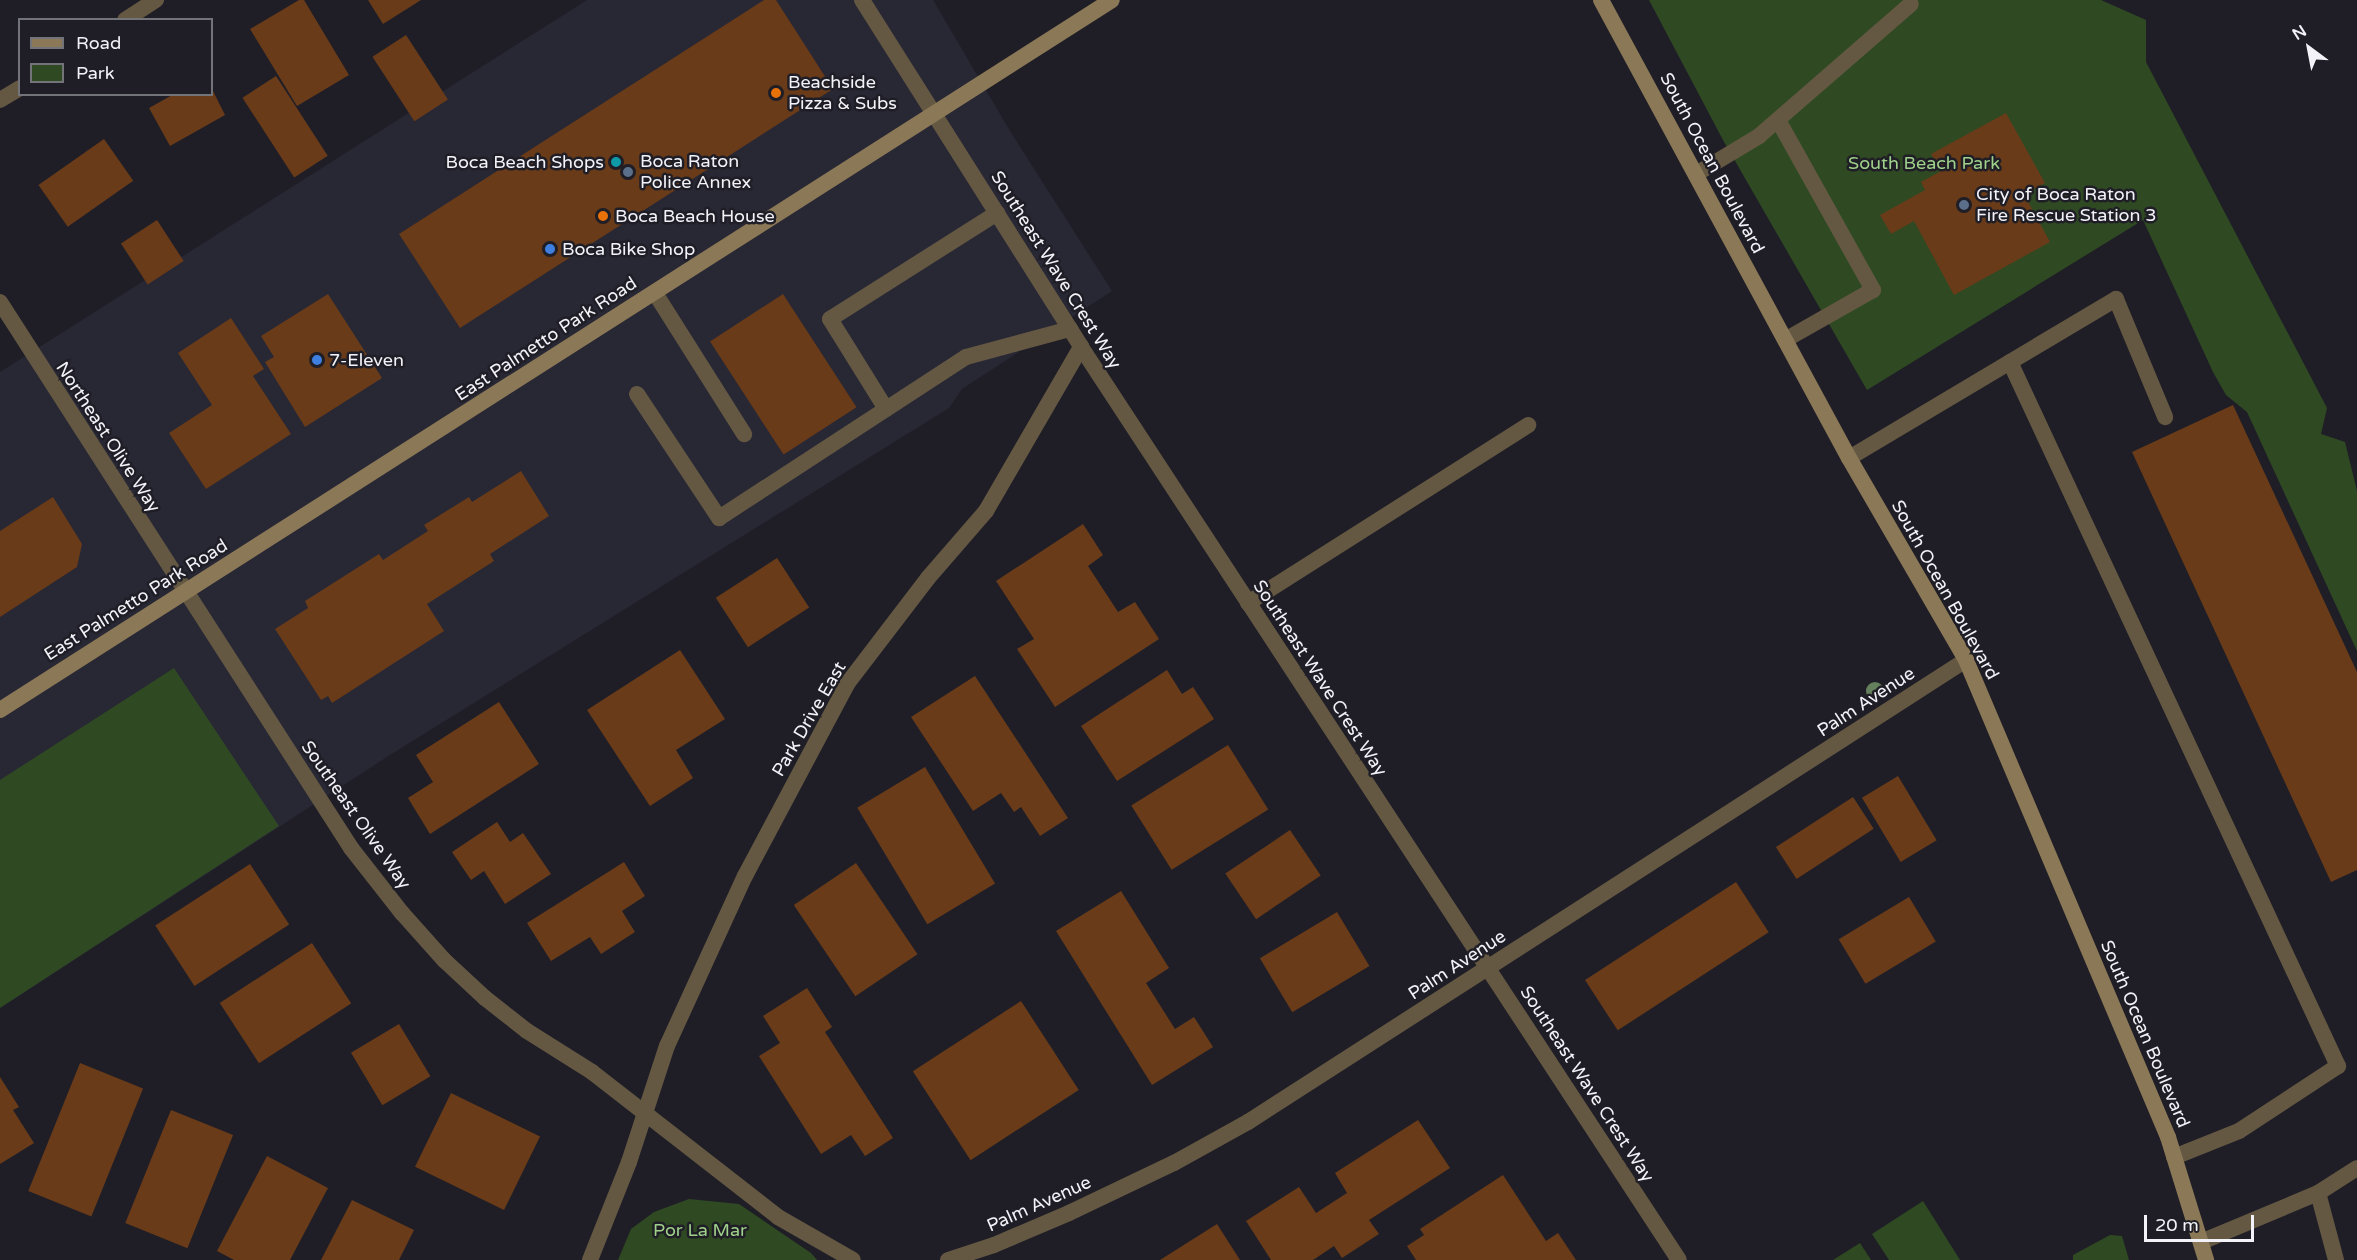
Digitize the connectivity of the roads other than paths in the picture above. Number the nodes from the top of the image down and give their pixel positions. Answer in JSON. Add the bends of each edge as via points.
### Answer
{"nodes":[{"id":1,"x":156,"y":0,"type":"edge"},
{"id":2,"x":862,"y":0,"type":"edge"},
{"id":3,"x":1112,"y":0,"type":"edge"},
{"id":4,"x":1601,"y":0,"type":"edge"},
{"id":5,"x":1911,"y":4,"type":"dead end"},
{"id":6,"x":128,"y":18,"type":"edge"},
{"id":7,"x":18,"y":89,"type":"edge"},
{"id":8,"x":0,"y":100,"type":"edge"},
{"id":9,"x":934,"y":114,"type":"junction"},
{"id":10,"x":1778,"y":120,"type":"junction"},
{"id":11,"x":1696,"y":174,"type":"junction"},
{"id":12,"x":997,"y":213,"type":"junction"},
{"id":13,"x":655,"y":293,"type":"junction"},
{"id":14,"x":0,"y":302,"type":"edge"},
{"id":15,"x":1070,"y":329,"type":"junction"},
{"id":16,"x":1785,"y":340,"type":"junction"},
{"id":17,"x":1081,"y":347,"type":"junction"},
{"id":18,"x":2010,"y":362,"type":"junction"},
{"id":19,"x":637,"y":394,"type":"dead end"},
{"id":20,"x":886,"y":409,"type":"junction"},
{"id":21,"x":2165,"y":417,"type":"dead end"},
{"id":22,"x":1528,"y":426,"type":"dead end"},
{"id":23,"x":744,"y":434,"type":"dead end"},
{"id":24,"x":1849,"y":458,"type":"junction"},
{"id":25,"x":185,"y":593,"type":"junction"},
{"id":26,"x":1248,"y":603,"type":"junction"},
{"id":27,"x":1966,"y":660,"type":"junction"},
{"id":28,"x":0,"y":710,"type":"edge"},
{"id":29,"x":1487,"y":968,"type":"junction"},
{"id":30,"x":646,"y":1113,"type":"junction"},
{"id":31,"x":2174,"y":1156,"type":"junction"},
{"id":32,"x":2357,"y":1168,"type":"edge"},
{"id":33,"x":2318,"y":1193,"type":"junction"},
{"id":34,"x":2200,"y":1242,"type":"junction"},
{"id":35,"x":590,"y":1260,"type":"edge"},
{"id":36,"x":853,"y":1260,"type":"edge"},
{"id":37,"x":948,"y":1260,"type":"edge"},
{"id":38,"x":1679,"y":1260,"type":"edge"},
{"id":39,"x":2206,"y":1260,"type":"edge"},
{"id":40,"x":2336,"y":1260,"type":"edge"}],
"edges":[{"from":1,"to":6,"type":"street"},
{"from":2,"to":9,"type":"street","name":"Southeast Wave Crest Way"},
{"from":3,"to":9,"type":"main road","name":"East Palmetto Park Road"},
{"from":4,"to":11,"type":"main road","name":"South Ocean Boulevard"},
{"from":5,"to":10,"type":"street"},
{"from":7,"to":8,"type":"street"},
{"from":9,"to":12,"type":"street","name":"Southeast Wave Crest Way"},
{"from":9,"to":13,"type":"main road","name":"East Palmetto Park Road"},
{"from":10,"to":11,"type":"street"},
{"from":10,"to":16,"type":"street","via":[[1873,290]]},
{"from":11,"to":16,"type":"main road","name":"South Ocean Boulevard"},
{"from":12,"to":15,"type":"street","name":"Southeast Wave Crest Way"},
{"from":12,"to":20,"type":"street","via":[[830,319]]},
{"from":13,"to":23,"type":"street"},
{"from":13,"to":25,"type":"main road","name":"East Palmetto Park Road"},
{"from":14,"to":25,"type":"street","name":"Northeast Olive Way"},
{"from":15,"to":17,"type":"street","name":"Southeast Wave Crest Way"},
{"from":15,"to":20,"type":"street","via":[[966,357]]},
{"from":16,"to":24,"type":"main road","name":"South Ocean Boulevard"},
{"from":17,"to":26,"type":"street","name":"Southeast Wave Crest Way"},
{"from":17,"to":30,"type":"street","name":"Park Drive East","via":[[986,511],[928,578],[847,684],[745,876],[667,1046]]},
{"from":18,"to":21,"type":"street","via":[[2116,299]]},
{"from":18,"to":24,"type":"street"},
{"from":18,"to":31,"type":"street","via":[[2338,1066],[2239,1131]]},
{"from":19,"to":20,"type":"street","via":[[718,518],[771,477]]},
{"from":22,"to":26,"type":"street"},
{"from":24,"to":27,"type":"main road","name":"South Ocean Boulevard"},
{"from":25,"to":28,"type":"main road","name":"East Palmetto Park Road"},
{"from":25,"to":30,"type":"street","name":"Southeast Olive Way","via":[[351,848],[402,913],[485,998]]},
{"from":26,"to":29,"type":"street","name":"Southeast Wave Crest Way"},
{"from":27,"to":29,"type":"street","name":"Palm Avenue"},
{"from":27,"to":31,"type":"main road","name":"South Ocean Boulevard"},
{"from":29,"to":37,"type":"street","name":"Palm Avenue","via":[[1248,1122],[1174,1163],[1069,1213]]},
{"from":29,"to":38,"type":"street","name":"Southeast Wave Crest Way"},
{"from":30,"to":35,"type":"street"},
{"from":30,"to":36,"type":"street","via":[[778,1217]]},
{"from":31,"to":34,"type":"main road","name":"South Ocean Boulevard"},
{"from":32,"to":33,"type":"street"},
{"from":33,"to":34,"type":"street"},
{"from":33,"to":40,"type":"street"},
{"from":34,"to":39,"type":"main road","name":"South Ocean Boulevard"}]}
